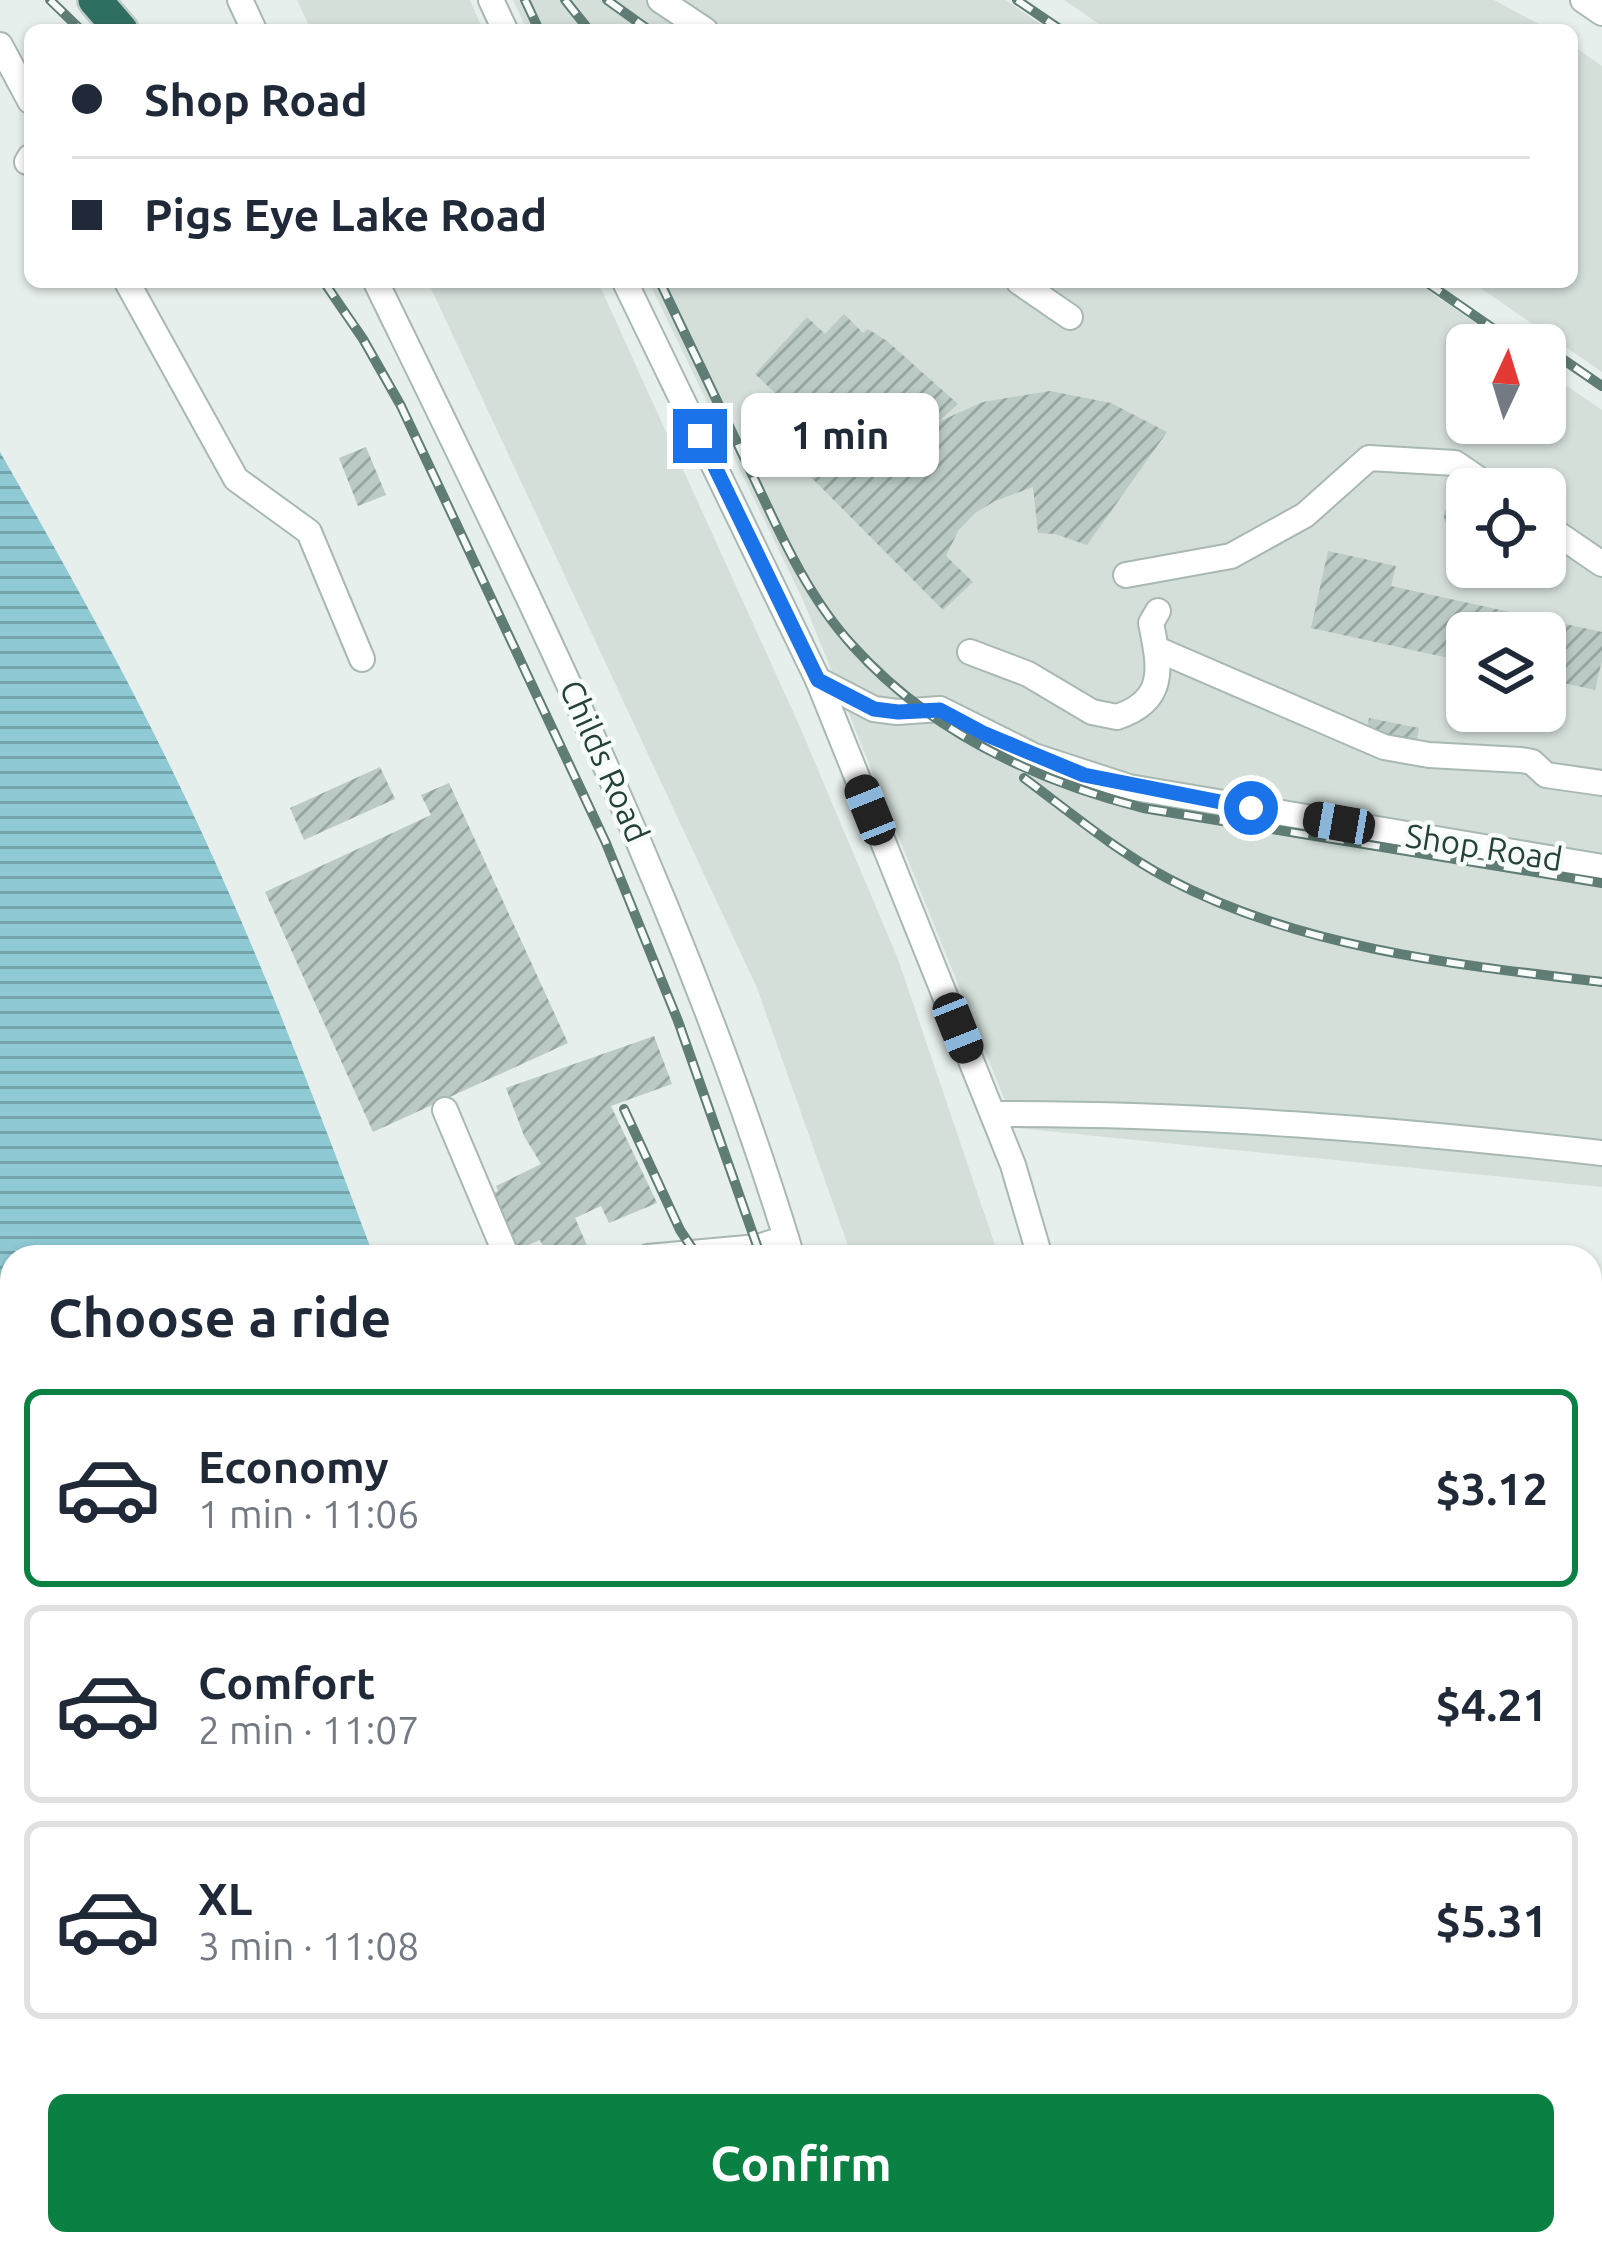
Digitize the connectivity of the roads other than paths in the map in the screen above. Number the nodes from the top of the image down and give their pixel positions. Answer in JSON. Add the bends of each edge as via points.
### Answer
{"nodes":[{"id":1,"x":95,"y":0,"type":"edge"},
{"id":2,"x":660,"y":0,"type":"edge"},
{"id":3,"x":1583,"y":0,"type":"edge"},
{"id":4,"x":1602,"y":13,"type":"edge"},
{"id":5,"x":116,"y":24,"type":"edge"},
{"id":6,"x":695,"y":24,"type":"edge"},
{"id":7,"x":0,"y":45,"type":"edge"},
{"id":8,"x":24,"y":90,"type":"edge"},
{"id":9,"x":131,"y":288,"type":"edge"},
{"id":10,"x":379,"y":288,"type":"edge"},
{"id":11,"x":628,"y":288,"type":"edge"},
{"id":12,"x":1028,"y":288,"type":"edge"},
{"id":13,"x":1070,"y":317,"type":"dead end"},
{"id":14,"x":1462,"y":468,"type":"edge"},
{"id":15,"x":1566,"y":539,"type":"edge"},
{"id":16,"x":1602,"y":564,"type":"edge"},
{"id":17,"x":1126,"y":575,"type":"dead end"},
{"id":18,"x":1157,"y":611,"type":"dead end"},
{"id":19,"x":1159,"y":650,"type":"junction"},
{"id":20,"x":970,"y":652,"type":"dead end"},
{"id":21,"x":362,"y":659,"type":"dead end"},
{"id":22,"x":818,"y":680,"type":"junction"},
{"id":23,"x":1602,"y":783,"type":"edge"},
{"id":24,"x":1602,"y":867,"type":"edge"},
{"id":25,"x":445,"y":1111,"type":"dead end"},
{"id":26,"x":993,"y":1114,"type":"junction"},
{"id":27,"x":1602,"y":1153,"type":"edge"},
{"id":28,"x":502,"y":1245,"type":"edge"},
{"id":29,"x":788,"y":1245,"type":"edge"},
{"id":30,"x":1036,"y":1245,"type":"edge"}],
"edges":[{"from":1,"to":5,"type":"highway"},
{"from":2,"to":6,"type":"street"},
{"from":3,"to":4,"type":"street"},
{"from":7,"to":8,"type":"street"},
{"from":9,"to":21,"type":"street","via":[[236,479],[309,532]]},
{"from":10,"to":29,"type":"street","name":"Childs Road","via":[[638,836]]},
{"from":11,"to":22,"type":"street"},
{"from":12,"to":13,"type":"street"},
{"from":14,"to":17,"type":"street","via":[[1369,458],[1305,515],[1231,556]]},
{"from":15,"to":16,"type":"street"},
{"from":18,"to":19,"type":"street","via":[[1151,623]]},
{"from":19,"to":20,"type":"street","via":[[1154,690],[1118,717]]},
{"from":19,"to":23,"type":"street","via":[[1384,747],[1521,760],[1546,775]]},
{"from":22,"to":24,"type":"street","name":"Shop Road","via":[[874,709],[940,710],[1034,756],[1129,787]]},
{"from":22,"to":26,"type":"street"},
{"from":25,"to":28,"type":"street"},
{"from":26,"to":27,"type":"street","via":[[1374,1128]]},
{"from":26,"to":30,"type":"street"}]}
